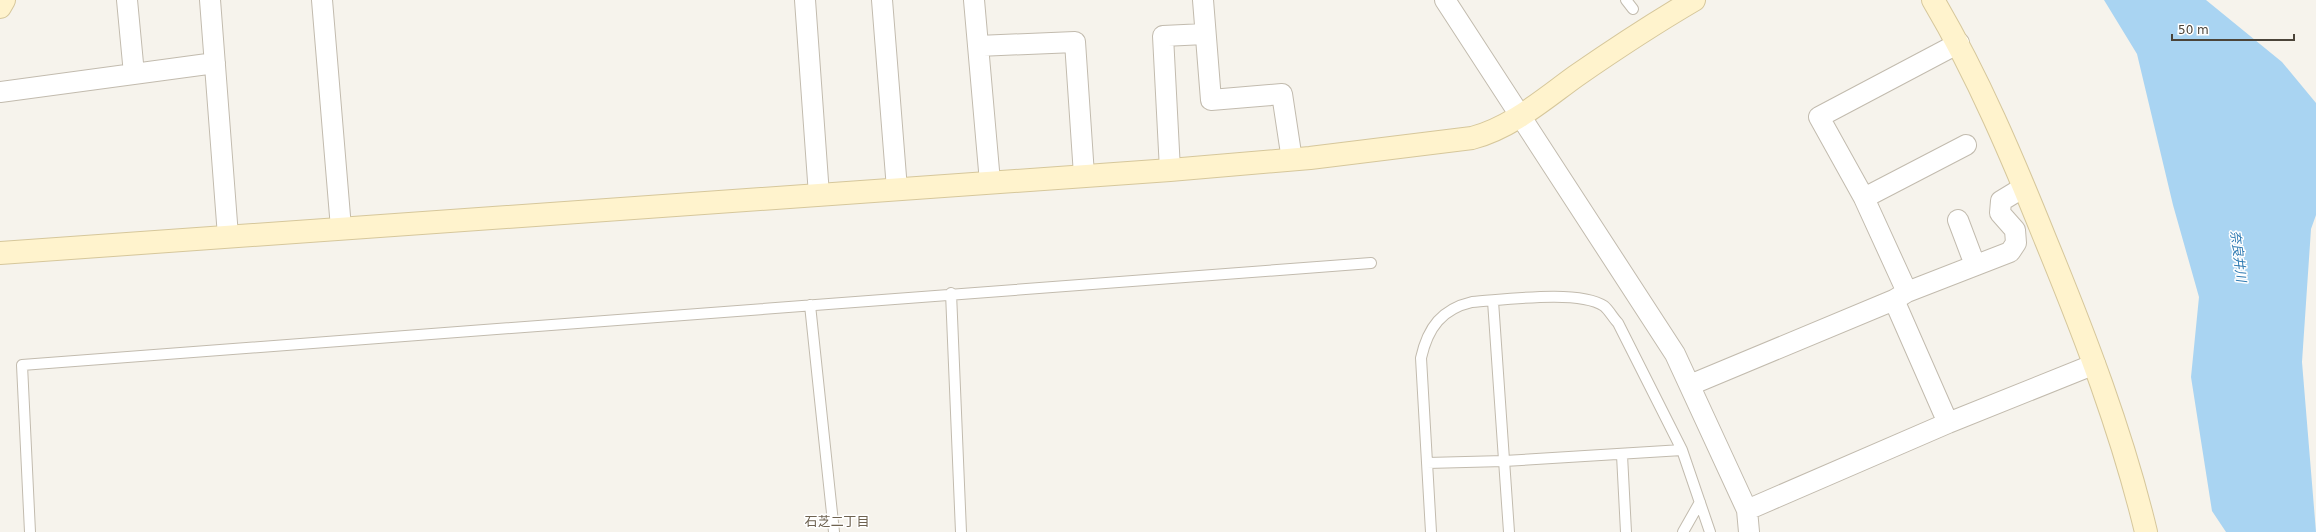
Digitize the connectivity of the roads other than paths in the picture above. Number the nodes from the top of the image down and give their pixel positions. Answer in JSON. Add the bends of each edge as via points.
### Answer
{"nodes":[{"id":1,"x":4,"y":0,"type":"edge"},
{"id":2,"x":127,"y":0,"type":"edge"},
{"id":3,"x":210,"y":0,"type":"edge"},
{"id":4,"x":322,"y":0,"type":"edge"},
{"id":5,"x":804,"y":0,"type":"edge"},
{"id":6,"x":882,"y":0,"type":"edge"},
{"id":7,"x":974,"y":0,"type":"edge"},
{"id":8,"x":1202,"y":0,"type":"edge"},
{"id":9,"x":1445,"y":0,"type":"edge"},
{"id":10,"x":1626,"y":0,"type":"edge"},
{"id":11,"x":1694,"y":0,"type":"edge"},
{"id":12,"x":1934,"y":0,"type":"edge"},
{"id":13,"x":0,"y":6,"type":"edge"},
{"id":14,"x":1633,"y":9,"type":"dead end"},
{"id":15,"x":1205,"y":34,"type":"junction"},
{"id":16,"x":1959,"y":43,"type":"junction"},
{"id":17,"x":978,"y":46,"type":"junction"},
{"id":18,"x":215,"y":63,"type":"junction"},
{"id":19,"x":134,"y":74,"type":"junction"},
{"id":20,"x":0,"y":92,"type":"edge"},
{"id":21,"x":1521,"y":115,"type":"junction"},
{"id":22,"x":1966,"y":146,"type":"dead end"},
{"id":23,"x":1292,"y":160,"type":"junction"},
{"id":24,"x":1170,"y":170,"type":"junction"},
{"id":25,"x":1084,"y":175,"type":"junction"},
{"id":26,"x":990,"y":182,"type":"junction"},
{"id":27,"x":2024,"y":187,"type":"junction"},
{"id":28,"x":897,"y":189,"type":"junction"},
{"id":29,"x":819,"y":195,"type":"junction"},
{"id":30,"x":1864,"y":198,"type":"junction"},
{"id":31,"x":1958,"y":220,"type":"dead end"},
{"id":32,"x":341,"y":228,"type":"junction"},
{"id":33,"x":228,"y":236,"type":"junction"},
{"id":34,"x":0,"y":253,"type":"edge"},
{"id":35,"x":1371,"y":262,"type":"dead end"},
{"id":36,"x":1975,"y":265,"type":"junction"},
{"id":37,"x":951,"y":293,"type":"junction"},
{"id":38,"x":1900,"y":296,"type":"junction"},
{"id":39,"x":1494,"y":301,"type":"junction"},
{"id":40,"x":810,"y":305,"type":"junction"},
{"id":41,"x":2095,"y":364,"type":"junction"},
{"id":42,"x":1690,"y":385,"type":"junction"},
{"id":43,"x":1948,"y":422,"type":"junction"},
{"id":44,"x":1682,"y":450,"type":"junction"},
{"id":45,"x":1622,"y":455,"type":"junction"},
{"id":46,"x":1504,"y":461,"type":"junction"},
{"id":47,"x":1427,"y":463,"type":"junction"},
{"id":48,"x":1700,"y":502,"type":"junction"},
{"id":49,"x":1747,"y":510,"type":"junction"},
{"id":50,"x":30,"y":532,"type":"edge"},
{"id":51,"x":834,"y":532,"type":"edge"},
{"id":52,"x":962,"y":532,"type":"edge"},
{"id":53,"x":1431,"y":532,"type":"edge"},
{"id":54,"x":1509,"y":532,"type":"edge"},
{"id":55,"x":1626,"y":532,"type":"edge"},
{"id":56,"x":1683,"y":532,"type":"edge"},
{"id":57,"x":1710,"y":532,"type":"edge"},
{"id":58,"x":1748,"y":532,"type":"edge"},
{"id":59,"x":2146,"y":532,"type":"edge"}],
"edges":[{"from":1,"to":13,"type":"street"},
{"from":2,"to":19,"type":"street"},
{"from":3,"to":18,"type":"street"},
{"from":4,"to":32,"type":"street"},
{"from":5,"to":29,"type":"street"},
{"from":6,"to":28,"type":"street"},
{"from":7,"to":17,"type":"street"},
{"from":8,"to":15,"type":"street"},
{"from":9,"to":21,"type":"street"},
{"from":10,"to":14,"type":"lane"},
{"from":11,"to":21,"type":"street","via":[[1642,30]]},
{"from":12,"to":16,"type":"street"},
{"from":15,"to":23,"type":"street","via":[[1211,100],[1282,94]]},
{"from":15,"to":24,"type":"street","via":[[1163,36]]},
{"from":16,"to":27,"type":"street"},
{"from":16,"to":30,"type":"street","via":[[1819,117]]},
{"from":17,"to":25,"type":"street","via":[[1075,42]]},
{"from":17,"to":26,"type":"street"},
{"from":18,"to":19,"type":"street"},
{"from":18,"to":33,"type":"street"},
{"from":19,"to":20,"type":"street"},
{"from":21,"to":23,"type":"street","via":[[1488,134],[1472,138]]},
{"from":21,"to":42,"type":"street","via":[[1675,354]]},
{"from":22,"to":30,"type":"street"},
{"from":23,"to":24,"type":"street"},
{"from":24,"to":25,"type":"street"},
{"from":25,"to":26,"type":"street"},
{"from":26,"to":28,"type":"street"},
{"from":27,"to":36,"type":"street","via":[[2001,202],[2000,213],[2015,230],[2016,243],[2010,252]]},
{"from":27,"to":41,"type":"street"},
{"from":28,"to":29,"type":"street"},
{"from":29,"to":32,"type":"street"},
{"from":30,"to":38,"type":"street"},
{"from":31,"to":36,"type":"street"},
{"from":32,"to":33,"type":"street"},
{"from":33,"to":34,"type":"street"},
{"from":35,"to":37,"type":"lane"},
{"from":36,"to":38,"type":"street"},
{"from":37,"to":40,"type":"lane"},
{"from":37,"to":52,"type":"lane"},
{"from":38,"to":42,"type":"street"},
{"from":38,"to":43,"type":"street"},
{"from":39,"to":44,"type":"lane","via":[[1562,297],[1588,299],[1604,306],[1618,323]]},
{"from":39,"to":46,"type":"lane"},
{"from":39,"to":47,"type":"lane","via":[[1458,306],[1446,312],[1428,333],[1421,358]]},
{"from":40,"to":50,"type":"lane","via":[[22,365]]},
{"from":40,"to":51,"type":"lane"},
{"from":41,"to":43,"type":"street"},
{"from":41,"to":59,"type":"street"},
{"from":42,"to":49,"type":"street"},
{"from":43,"to":49,"type":"street"},
{"from":44,"to":45,"type":"lane"},
{"from":44,"to":48,"type":"lane"},
{"from":45,"to":46,"type":"lane"},
{"from":45,"to":55,"type":"lane"},
{"from":46,"to":47,"type":"lane"},
{"from":46,"to":54,"type":"lane"},
{"from":47,"to":53,"type":"lane"},
{"from":48,"to":56,"type":"lane"},
{"from":48,"to":57,"type":"lane"},
{"from":49,"to":58,"type":"street"}]}
